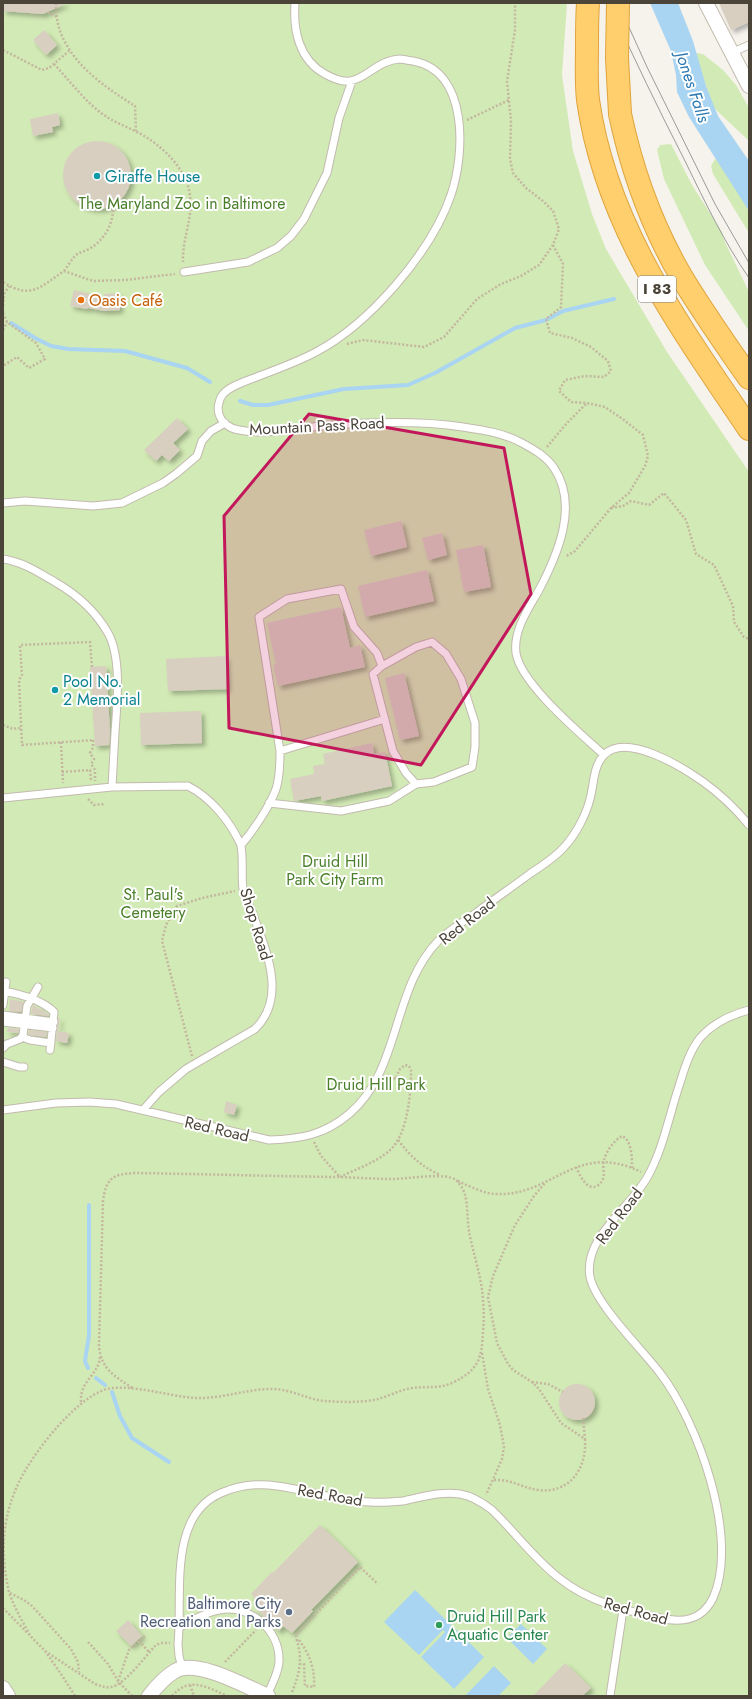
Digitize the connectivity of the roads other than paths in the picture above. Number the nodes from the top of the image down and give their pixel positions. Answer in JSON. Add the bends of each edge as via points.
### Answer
{"nodes":[{"id":1,"x":295,"y":3,"type":"edge"},
{"id":2,"x":588,"y":3,"type":"edge"},
{"id":3,"x":618,"y":3,"type":"edge"},
{"id":4,"x":706,"y":3,"type":"edge"},
{"id":5,"x":749,"y":45,"type":"edge"},
{"id":6,"x":731,"y":53,"type":"junction"},
{"id":7,"x":352,"y":81,"type":"junction"},
{"id":8,"x":749,"y":86,"type":"edge"},
{"id":9,"x":184,"y":272,"type":"road end"},
{"id":10,"x":749,"y":378,"type":"edge"},
{"id":11,"x":225,"y":423,"type":"junction"},
{"id":12,"x":749,"y":429,"type":"edge"},
{"id":13,"x":3,"y":503,"type":"edge"},
{"id":14,"x":3,"y":558,"type":"edge"},
{"id":15,"x":382,"y":666,"type":"junction"},
{"id":16,"x":385,"y":719,"type":"junction"},
{"id":17,"x":280,"y":751,"type":"junction"},
{"id":18,"x":604,"y":755,"type":"junction"},
{"id":19,"x":416,"y":784,"type":"junction"},
{"id":20,"x":112,"y":787,"type":"junction"},
{"id":21,"x":3,"y":798,"type":"edge"},
{"id":22,"x":269,"y":803,"type":"junction"},
{"id":23,"x":749,"y":825,"type":"edge"},
{"id":24,"x":241,"y":845,"type":"junction"},
{"id":25,"x":6,"y":982,"type":"dead end"},
{"id":26,"x":38,"y":987,"type":"dead end"},
{"id":27,"x":4,"y":992,"type":"edge"},
{"id":28,"x":31,"y":999,"type":"junction"},
{"id":29,"x":3,"y":1006,"type":"edge"},
{"id":30,"x":749,"y":1010,"type":"edge"},
{"id":31,"x":3,"y":1015,"type":"edge"},
{"id":32,"x":25,"y":1021,"type":"junction"},
{"id":33,"x":3,"y":1022,"type":"edge"},
{"id":34,"x":53,"y":1025,"type":"junction"},
{"id":35,"x":22,"y":1037,"type":"junction"},
{"id":36,"x":3,"y":1048,"type":"edge"},
{"id":37,"x":3,"y":1062,"type":"edge"},
{"id":38,"x":24,"y":1067,"type":"dead end"},
{"id":39,"x":3,"y":1110,"type":"edge"},
{"id":40,"x":143,"y":1110,"type":"junction"},
{"id":41,"x":623,"y":1610,"type":"junction"},
{"id":42,"x":180,"y":1627,"type":"junction"},
{"id":43,"x":182,"y":1668,"type":"junction"},
{"id":44,"x":3,"y":1688,"type":"edge"},
{"id":45,"x":8,"y":1696,"type":"edge"},
{"id":46,"x":148,"y":1696,"type":"edge"},
{"id":47,"x":267,"y":1696,"type":"edge"},
{"id":48,"x":610,"y":1696,"type":"edge"}],
"edges":[{"from":1,"to":7,"type":"lane","via":[[296,30],[303,53],[317,70],[334,79]]},
{"from":2,"to":12,"type":"highway","number":"I 83","via":[[588,100],[610,188],[624,226],[659,292]]},
{"from":3,"to":10,"type":"highway","number":"I 83","bridge":true,"via":[[620,114],[637,180],[665,247]]},
{"from":4,"to":6,"type":"street"},
{"from":5,"to":6,"type":"lane"},
{"from":6,"to":8,"type":"street"},
{"from":7,"to":9,"type":"lane","via":[[339,118],[327,173],[304,219],[291,236],[278,248],[248,262]]},
{"from":7,"to":11,"type":"lane","via":[[380,63],[400,59],[420,62],[437,71],[456,101],[459,124],[457,172],[451,196],[438,224],[388,294],[342,336],[317,352],[236,385],[222,395],[218,404],[219,415]]},
{"from":11,"to":13,"type":"lane","via":[[211,431],[202,441],[197,456],[177,473],[163,483],[122,503],[93,506],[25,501]]},
{"from":11,"to":18,"type":"lane","name":"Mountain Pass Road","via":[[235,430],[247,431],[393,422],[446,425],[491,431],[518,440],[541,454],[553,467],[562,486],[566,505],[555,558],[523,617],[516,639],[516,653],[522,671],[534,688]]},
{"from":14,"to":20,"type":"lane","via":[[17,561],[63,586],[98,617],[108,634],[116,668],[117,699]]},
{"from":15,"to":16,"type":"lane","via":[[373,674]]},
{"from":15,"to":17,"type":"lane","via":[[377,653],[354,627],[341,589],[288,599],[259,617]]},
{"from":15,"to":19,"type":"lane","via":[[416,647],[432,642],[446,654],[461,679],[475,722],[472,767],[434,782]]},
{"from":16,"to":17,"type":"lane"},
{"from":16,"to":19,"type":"lane","via":[[393,751]]},
{"from":17,"to":22,"type":"lane","via":[[276,789]]},
{"from":18,"to":23,"type":"lane","via":[[624,746],[641,749],[660,757],[702,780]]},
{"from":18,"to":40,"type":"lane","name":"Red Road","via":[[596,768],[588,805],[564,848],[456,926],[428,953],[412,980],[385,1060],[369,1094],[344,1119],[311,1136],[269,1140]]},
{"from":19,"to":22,"type":"lane","via":[[389,801],[341,811]]},
{"from":20,"to":21,"type":"lane","name":"Shop Road"},
{"from":20,"to":24,"type":"lane","name":"Shop Road","via":[[188,786],[198,791],[220,812]]},
{"from":22,"to":24,"type":"lane"},
{"from":24,"to":40,"type":"lane","name":"Shop Road","via":[[244,889],[272,976],[273,987],[267,1013],[255,1029],[194,1064],[173,1080]]},
{"from":25,"to":27,"type":"lane"},
{"from":26,"to":28,"type":"lane"},
{"from":27,"to":28,"type":"lane"},
{"from":27,"to":29,"type":"lane"},
{"from":28,"to":32,"type":"lane"},
{"from":28,"to":34,"type":"lane","via":[[54,1012]]},
{"from":30,"to":41,"type":"lane","name":"Red Road","via":[[722,1020],[700,1039],[684,1071],[648,1176],[607,1227],[592,1253],[591,1279],[609,1312],[660,1372],[673,1392],[696,1440],[707,1470],[719,1519],[720,1577],[710,1604],[701,1613],[690,1620],[676,1622]]},
{"from":31,"to":32,"type":"lane"},
{"from":32,"to":33,"type":"lane"},
{"from":32,"to":34,"type":"lane"},
{"from":32,"to":35,"type":"lane"},
{"from":34,"to":35,"type":"lane","via":[[50,1046]]},
{"from":35,"to":36,"type":"lane"},
{"from":37,"to":38,"type":"lane"},
{"from":39,"to":40,"type":"lane","name":"Red Road","via":[[56,1103],[89,1102]]},
{"from":41,"to":42,"type":"lane","name":"Red Road","via":[[587,1596],[559,1578],[504,1521],[482,1503],[461,1494],[449,1493],[384,1503],[258,1485],[228,1489],[216,1495],[198,1510],[191,1520],[181,1562]]},
{"from":41,"to":48,"type":"lane"},
{"from":42,"to":43,"type":"lane","name":"Red Road","via":[[179,1656]]},
{"from":42,"to":47,"type":"lane","via":[[207,1614],[226,1609],[242,1610],[258,1618],[271,1633],[278,1653],[278,1669]]},
{"from":43,"to":46,"type":"street","via":[[167,1677]]},
{"from":43,"to":47,"type":"street","via":[[198,1667]]},
{"from":44,"to":45,"type":"street"}]}
